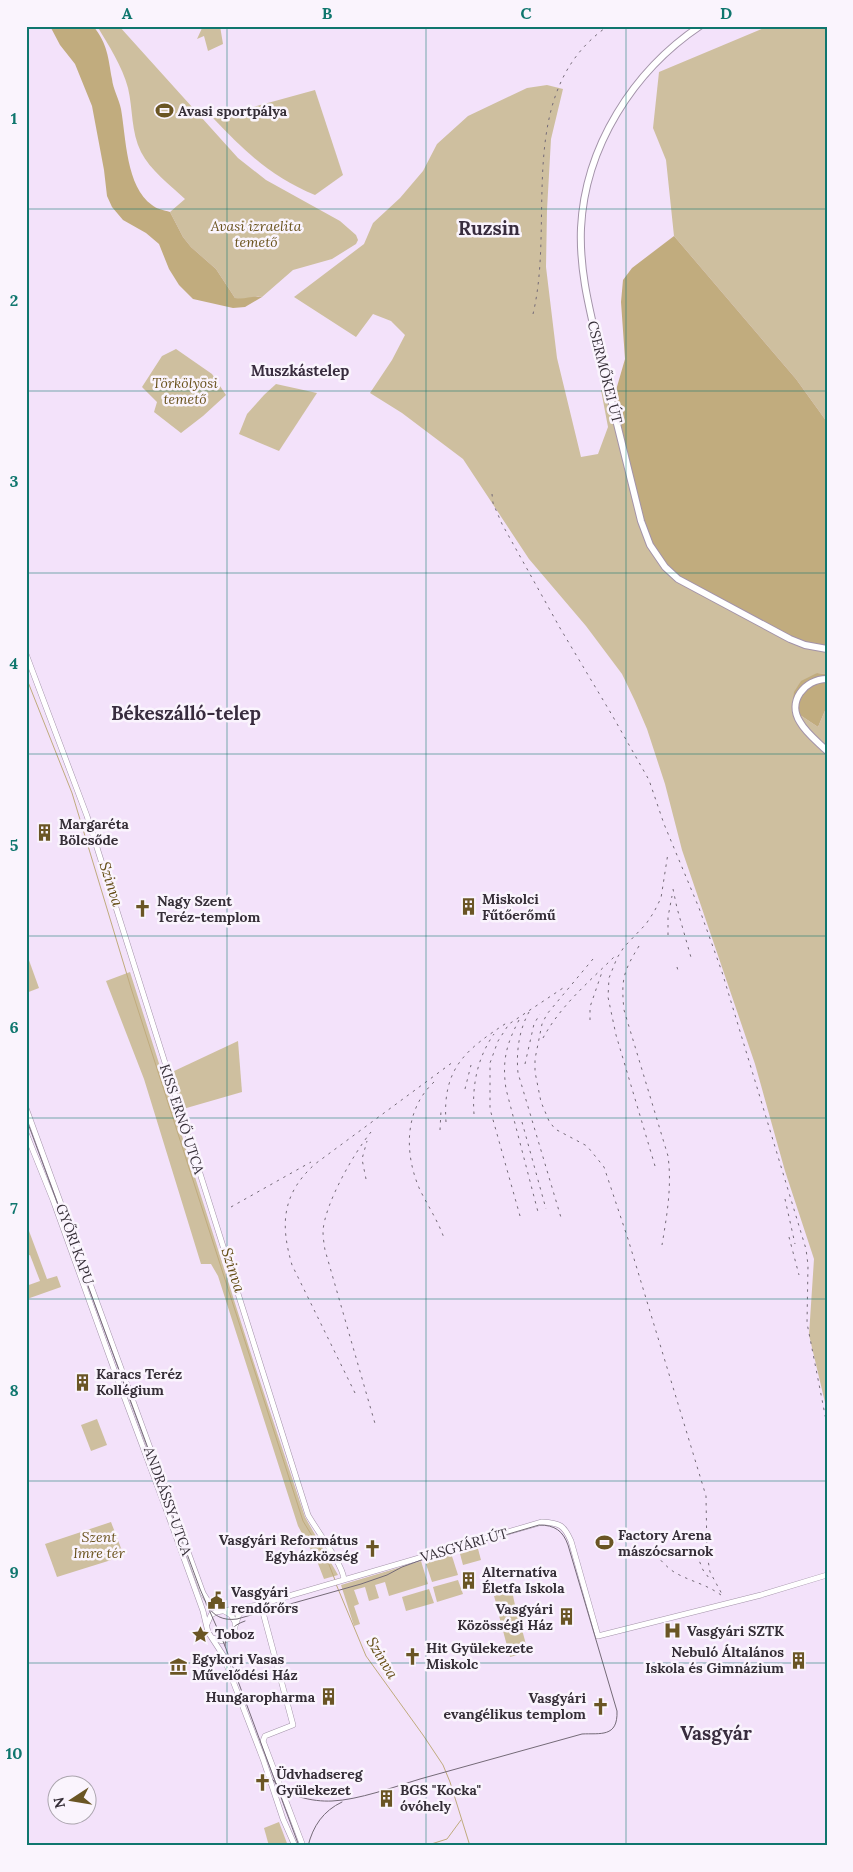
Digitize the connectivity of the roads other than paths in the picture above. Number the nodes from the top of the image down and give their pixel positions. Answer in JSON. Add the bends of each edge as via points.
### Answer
{"nodes":[{"id":1,"x":700,"y":26,"type":"edge"},
{"id":2,"x":827,"y":649,"type":"edge"},
{"id":3,"x":26,"y":654,"type":"edge"},
{"id":4,"x":827,"y":679,"type":"edge"},
{"id":5,"x":827,"y":751,"type":"edge"},
{"id":6,"x":26,"y":1108,"type":"edge"},
{"id":7,"x":26,"y":1133,"type":"edge"},
{"id":8,"x":126,"y":1380,"type":"joint"},
{"id":9,"x":119,"y":1384,"type":"joint"},
{"id":10,"x":827,"y":1575,"type":"edge"},
{"id":11,"x":344,"y":1579,"type":"junction"},
{"id":12,"x":261,"y":1605,"type":"junction"},
{"id":13,"x":253,"y":1607,"type":"junction"},
{"id":14,"x":225,"y":1612,"type":"junction"},
{"id":15,"x":206,"y":1624,"type":"junction"},
{"id":16,"x":236,"y":1627,"type":"junction"},
{"id":17,"x":212,"y":1638,"type":"junction"},
{"id":18,"x":294,"y":1846,"type":"edge"},
{"id":19,"x":303,"y":1846,"type":"edge"}],
"edges":[{"from":1,"to":2,"type":"main road","name":"CSERMŐKEI ÚT","via":[[640,76],[597,154],[582,213],[584,285],[644,532],[661,561],[685,583],[790,639]]},
{"from":3,"to":11,"type":"street","name":"KISS ERNŐ UTCA","via":[[87,816],[308,1515]]},
{"from":4,"to":5,"type":"main road","via":[[806,685],[799,694],[796,710],[802,726]]},
{"from":6,"to":8,"type":"street","name":"GYŐRI KAPU"},
{"from":7,"to":9,"type":"street","name":"GYŐRI KAPU"},
{"from":8,"to":14,"type":"street","name":"ANDRÁSSY UTCA","via":[[203,1593],[213,1606]]},
{"from":9,"to":15,"type":"street","name":"ANDRÁSSY UTCA"},
{"from":10,"to":11,"type":"street","name":"VASGYÁRI ÚT","via":[[598,1636],[571,1541],[565,1528],[556,1523],[542,1522]]},
{"from":11,"to":12,"type":"street","name":"VASGYÁRI ÚT"},
{"from":12,"to":13,"type":"street","name":"VASGYÁRI ÚT"},
{"from":12,"to":19,"type":"street","via":[[293,1725],[270,1733],[263,1742]]},
{"from":13,"to":14,"type":"street","name":"VASGYÁRI ÚT"},
{"from":13,"to":16,"type":"street","via":[[239,1614]]},
{"from":14,"to":15,"type":"street","via":[[213,1614]]},
{"from":14,"to":16,"type":"street","via":[[233,1617]]},
{"from":15,"to":17,"type":"street"},
{"from":16,"to":17,"type":"street","via":[[227,1639]]},
{"from":17,"to":18,"type":"street","via":[[239,1696]]}]}
